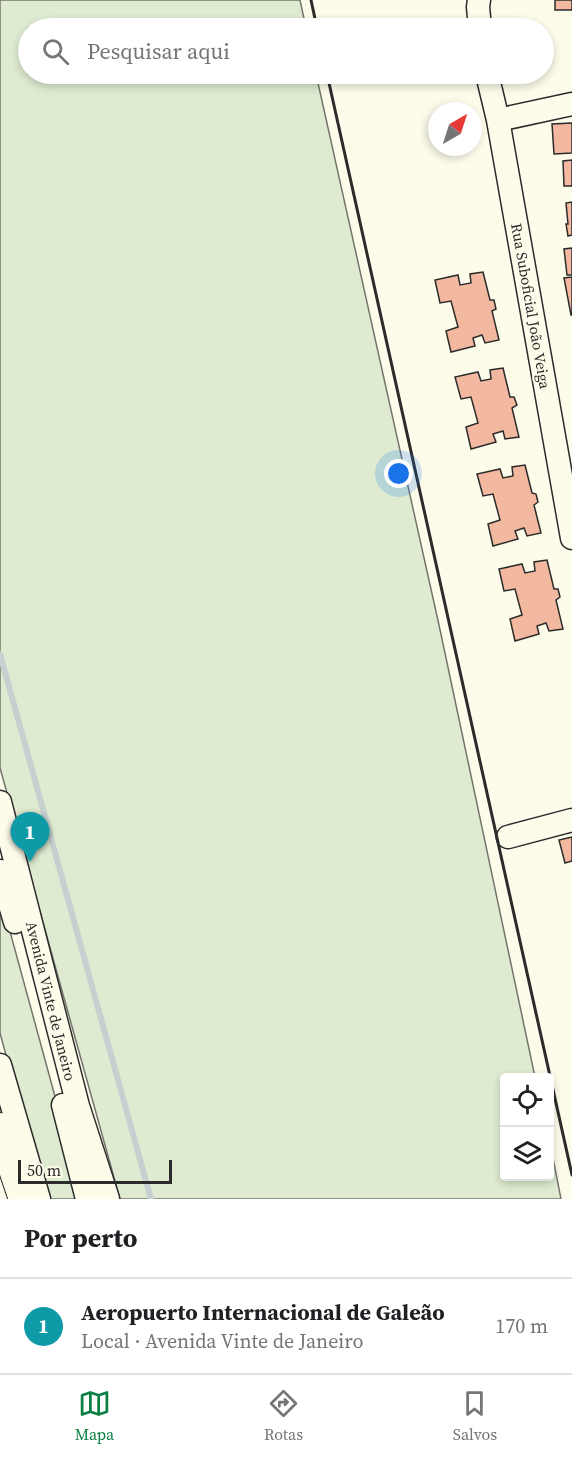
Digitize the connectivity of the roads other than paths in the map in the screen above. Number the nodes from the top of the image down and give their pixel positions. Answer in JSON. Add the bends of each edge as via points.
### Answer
{"nodes":[{"id":1,"x":479,"y":0,"type":"edge"},
{"id":2,"x":479,"y":18,"type":"edge"},
{"id":3,"x":489,"y":84,"type":"edge"},
{"id":4,"x":572,"y":104,"type":"edge"},
{"id":5,"x":498,"y":120,"type":"junction"},
{"id":6,"x":572,"y":538,"type":"edge"},
{"id":7,"x":0,"y":802,"type":"edge"},
{"id":8,"x":572,"y":820,"type":"edge"},
{"id":9,"x":508,"y":837,"type":"dead end"},
{"id":10,"x":0,"y":871,"type":"edge"},
{"id":11,"x":0,"y":1065,"type":"edge"},
{"id":12,"x":0,"y":1128,"type":"edge"},
{"id":13,"x":0,"y":1157,"type":"edge"},
{"id":14,"x":10,"y":1199,"type":"edge"},
{"id":15,"x":24,"y":1199,"type":"edge"},
{"id":16,"x":39,"y":1199,"type":"edge"},
{"id":17,"x":87,"y":1199,"type":"edge"},
{"id":18,"x":108,"y":1199,"type":"edge"}],
"edges":[{"from":1,"to":2,"type":"street"},
{"from":3,"to":5,"type":"street","name":"Rua Suboficial João Veiga"},
{"from":4,"to":5,"type":"street"},
{"from":5,"to":6,"type":"street","name":"Rua Suboficial João Veiga"},
{"from":7,"to":18,"type":"street","name":"Avenida Vinte de Janeiro","via":[[78,1106]]},
{"from":8,"to":9,"type":"street"},
{"from":10,"to":17,"type":"street"},
{"from":11,"to":16,"type":"street"},
{"from":12,"to":15,"type":"main road"},
{"from":13,"to":14,"type":"street"}]}
